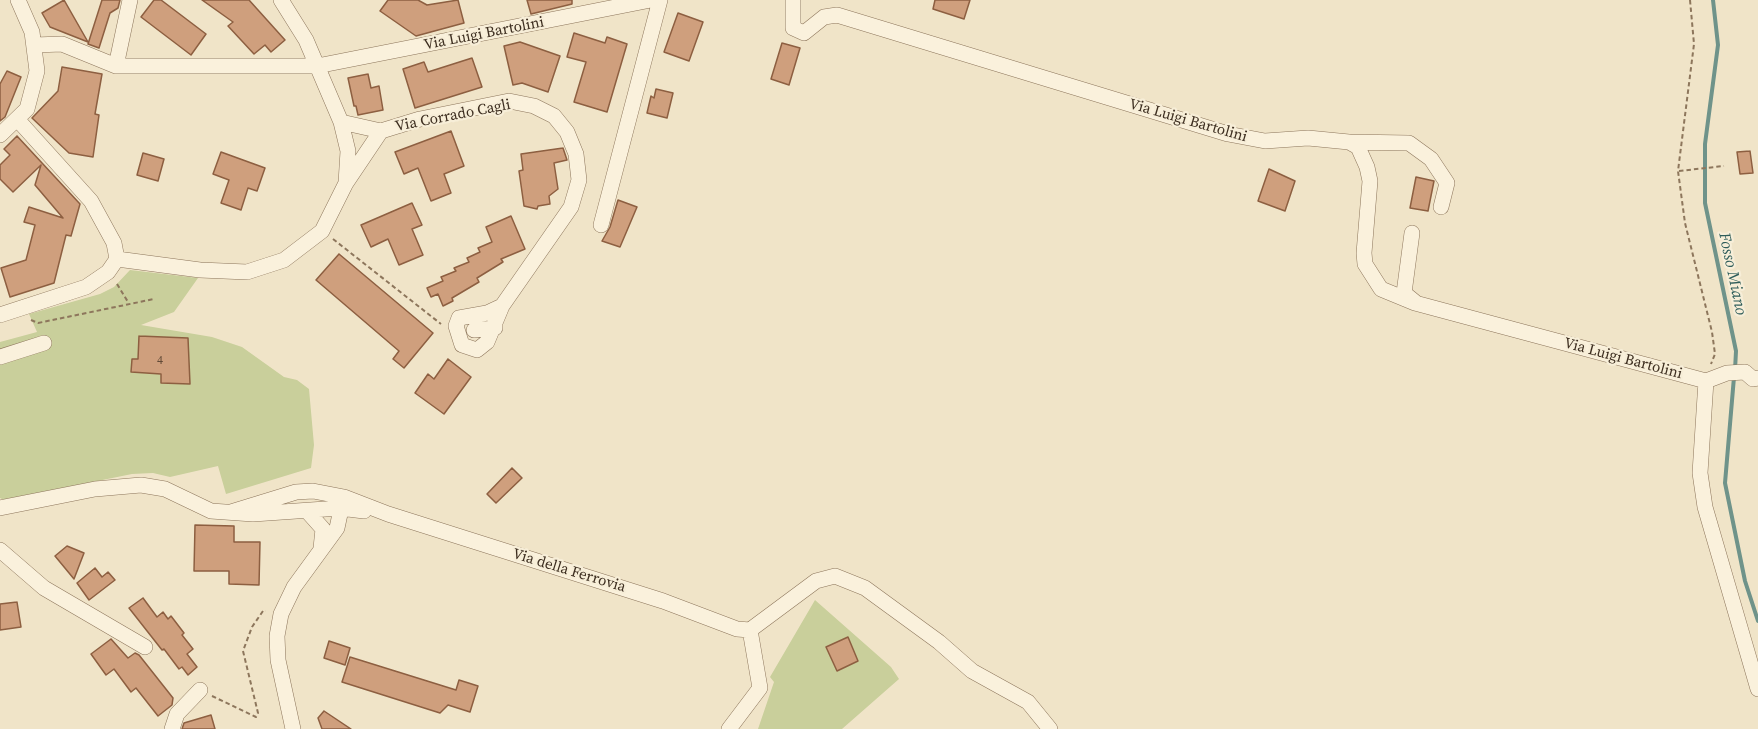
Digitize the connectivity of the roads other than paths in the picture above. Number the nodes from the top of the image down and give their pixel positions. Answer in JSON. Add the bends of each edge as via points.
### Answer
{"nodes":[{"id":1,"x":18,"y":0,"type":"edge"},
{"id":2,"x":130,"y":0,"type":"edge"},
{"id":3,"x":281,"y":0,"type":"edge"},
{"id":4,"x":651,"y":0,"type":"edge"},
{"id":5,"x":660,"y":0,"type":"edge"},
{"id":6,"x":793,"y":0,"type":"edge"},
{"id":7,"x":35,"y":45,"type":"junction"},
{"id":8,"x":116,"y":66,"type":"junction"},
{"id":9,"x":317,"y":66,"type":"junction"},
{"id":10,"x":17,"y":119,"type":"junction"},
{"id":11,"x":341,"y":122,"type":"junction"},
{"id":12,"x":381,"y":131,"type":"junction"},
{"id":13,"x":0,"y":135,"type":"edge"},
{"id":14,"x":1349,"y":142,"type":"junction"},
{"id":15,"x":346,"y":183,"type":"junction"},
{"id":16,"x":1441,"y":207,"type":"dead end"},
{"id":17,"x":601,"y":225,"type":"dead end"},
{"id":18,"x":1412,"y":233,"type":"dead end"},
{"id":19,"x":117,"y":259,"type":"junction"},
{"id":20,"x":1415,"y":303,"type":"junction"},
{"id":21,"x":502,"y":306,"type":"junction"},
{"id":22,"x":7,"y":312,"type":"edge"},
{"id":23,"x":495,"y":328,"type":"junction"},
{"id":24,"x":474,"y":330,"type":"dead end"},
{"id":25,"x":44,"y":343,"type":"dead end"},
{"id":26,"x":0,"y":357,"type":"edge"},
{"id":27,"x":1751,"y":375,"type":"edge"},
{"id":28,"x":1706,"y":381,"type":"junction"},
{"id":29,"x":313,"y":491,"type":"junction"},
{"id":30,"x":342,"y":503,"type":"junction"},
{"id":31,"x":0,"y":508,"type":"edge"},
{"id":32,"x":307,"y":511,"type":"junction"},
{"id":33,"x":231,"y":512,"type":"junction"},
{"id":34,"x":321,"y":548,"type":"junction"},
{"id":35,"x":0,"y":550,"type":"edge"},
{"id":36,"x":750,"y":630,"type":"junction"},
{"id":37,"x":145,"y":647,"type":"dead end"},
{"id":38,"x":1758,"y":689,"type":"edge"},
{"id":39,"x":200,"y":690,"type":"road end"},
{"id":40,"x":172,"y":729,"type":"edge"},
{"id":41,"x":294,"y":729,"type":"edge"},
{"id":42,"x":729,"y":729,"type":"edge"},
{"id":43,"x":1050,"y":729,"type":"edge"}],
"edges":[{"from":1,"to":7,"type":"street"},
{"from":2,"to":8,"type":"street"},
{"from":3,"to":9,"type":"street"},
{"from":4,"to":9,"type":"street","name":"Via Luigi Bartolini"},
{"from":5,"to":17,"type":"street"},
{"from":6,"to":14,"type":"street","name":"Via Luigi Bartolini","via":[[793,28],[804,33],[824,17],[837,15],[1228,134],[1265,141],[1308,138]]},
{"from":7,"to":8,"type":"street","name":"Via Luigi Bartolini","via":[[62,44]]},
{"from":7,"to":10,"type":"street","via":[[35,83],[27,109]]},
{"from":8,"to":9,"type":"street","name":"Via Luigi Bartolini"},
{"from":9,"to":11,"type":"street"},
{"from":10,"to":13,"type":"street"},
{"from":10,"to":19,"type":"street","via":[[91,201],[114,243]]},
{"from":11,"to":12,"type":"street","name":"Via Corrado Cagli"},
{"from":11,"to":15,"type":"street","name":"Via Corrado Cagli","via":[[348,151]]},
{"from":12,"to":15,"type":"street","name":"Via Corrado Cagli"},
{"from":12,"to":21,"type":"street","name":"Via Corrado Cagli","via":[[509,101],[534,106],[554,116],[567,132],[576,154],[579,180],[571,207]]},
{"from":14,"to":16,"type":"street","via":[[1409,143],[1431,159],[1447,183]]},
{"from":14,"to":20,"type":"street","name":"Via Luigi Bartolini","via":[[1364,156],[1370,181],[1365,264],[1381,289]]},
{"from":15,"to":19,"type":"street","name":"Via Corrado Cagli","via":[[322,231],[284,260],[247,272]]},
{"from":18,"to":20,"type":"street","via":[[1404,293]]},
{"from":19,"to":22,"type":"street","via":[[108,272],[86,287]]},
{"from":20,"to":28,"type":"street","name":"Via Luigi Bartolini"},
{"from":21,"to":23,"type":"street","name":"Via Corrado Cagli"},
{"from":21,"to":23,"type":"street","name":"Via Corrado Cagli","via":[[459,318],[456,326],[462,345],[477,350]]},
{"from":23,"to":24,"type":"street"},
{"from":25,"to":26,"type":"street"},
{"from":27,"to":28,"type":"street","via":[[1727,373]]},
{"from":28,"to":38,"type":"street","via":[[1700,472],[1705,507]]},
{"from":29,"to":30,"type":"street","name":"Via della Ferrovia"},
{"from":29,"to":32,"type":"street"},
{"from":29,"to":33,"type":"street","name":"Via della Ferrovia","via":[[280,496]]},
{"from":30,"to":32,"type":"street","name":"Via della Ferrovia"},
{"from":30,"to":34,"type":"street","via":[[337,528]]},
{"from":30,"to":36,"type":"street","name":"Via della Ferrovia","via":[[388,514]]},
{"from":31,"to":33,"type":"street","name":"Via della Ferrovia","via":[[95,489],[141,485],[165,489],[210,511]]},
{"from":32,"to":33,"type":"street","name":"Via della Ferrovia"},
{"from":32,"to":34,"type":"street","via":[[323,529]]},
{"from":34,"to":41,"type":"street","via":[[294,587],[281,614],[277,636],[278,660]]},
{"from":35,"to":37,"type":"street","via":[[44,588]]},
{"from":36,"to":42,"type":"street","via":[[760,688]]},
{"from":36,"to":43,"type":"street","via":[[816,581],[835,576],[865,588],[972,671],[1028,702]]},
{"from":39,"to":40,"type":"street","via":[[177,714]]}]}
